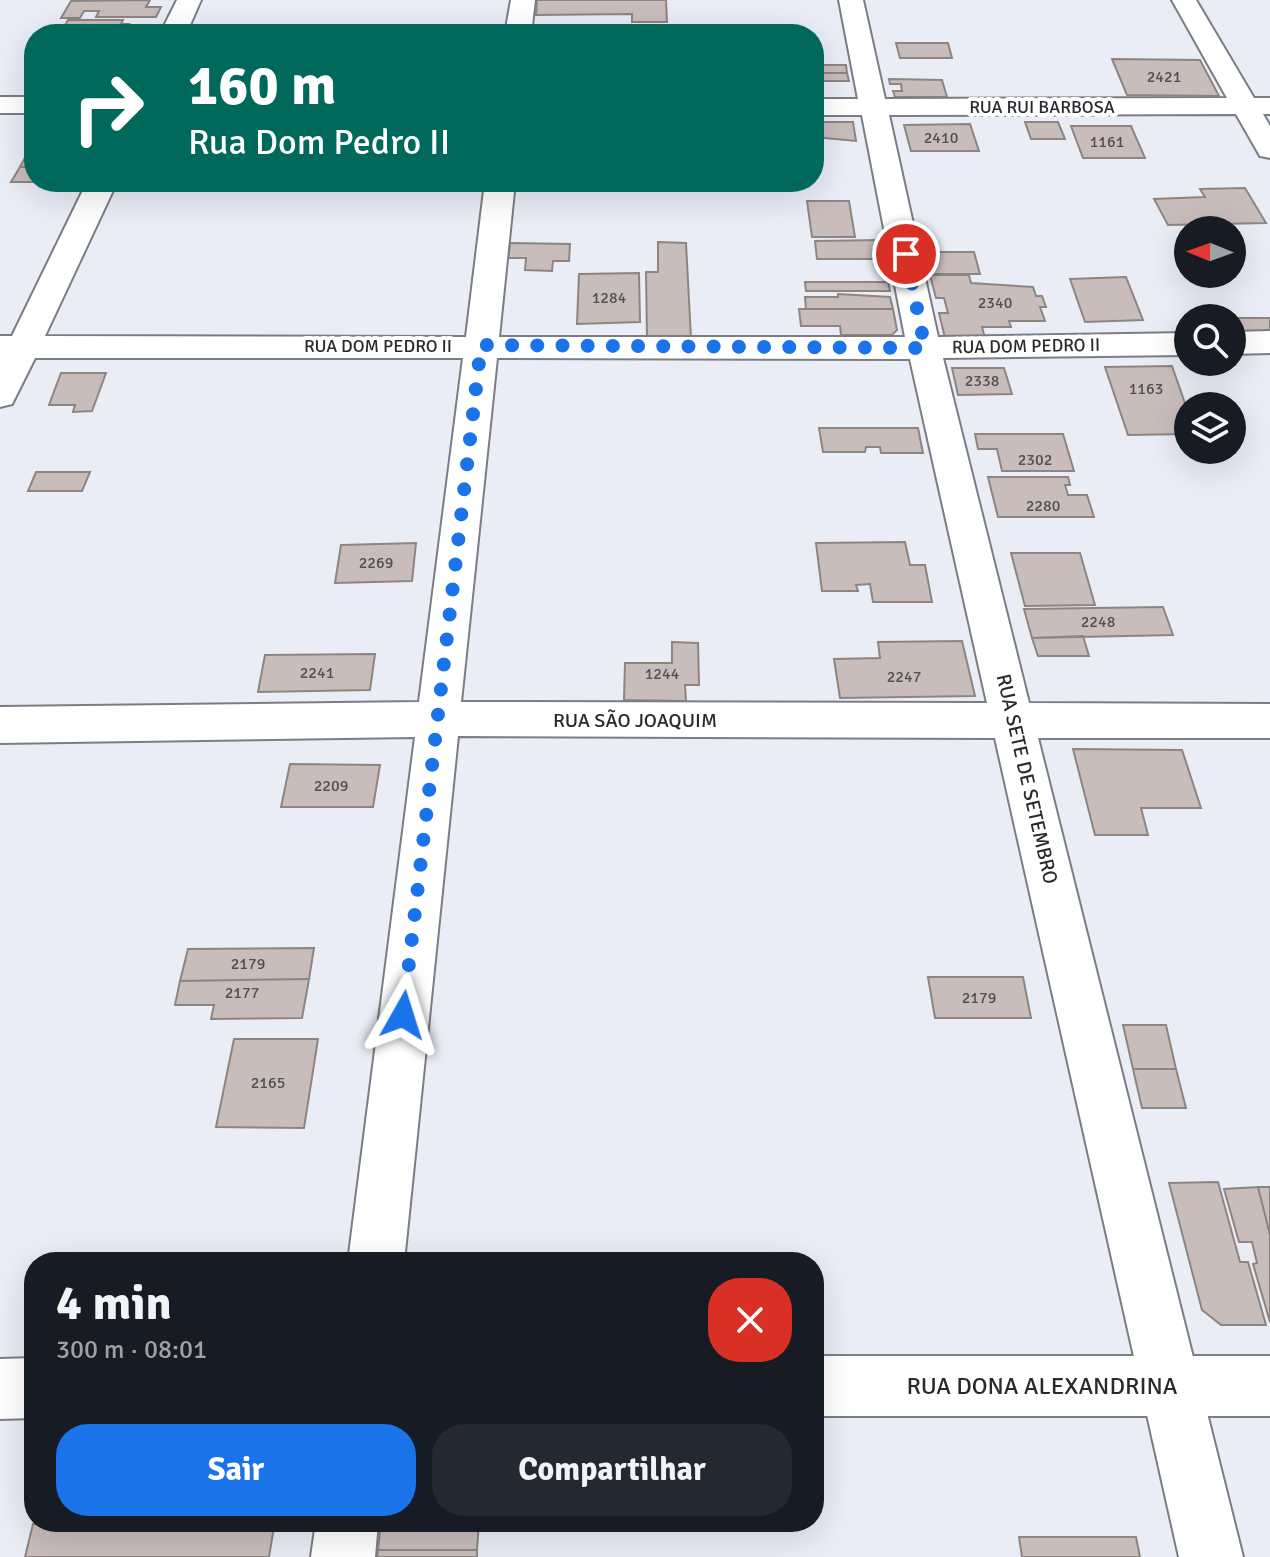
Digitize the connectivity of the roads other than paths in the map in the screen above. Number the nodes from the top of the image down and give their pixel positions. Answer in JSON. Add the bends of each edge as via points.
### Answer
{"nodes":[{"id":1,"x":189,"y":0,"type":"edge"},
{"id":2,"x":523,"y":0,"type":"edge"},
{"id":3,"x":851,"y":0,"type":"edge"},
{"id":4,"x":1184,"y":0,"type":"edge"},
{"id":5,"x":178,"y":24,"type":"edge"},
{"id":6,"x":519,"y":24,"type":"edge"},
{"id":7,"x":0,"y":105,"type":"edge"},
{"id":8,"x":24,"y":105,"type":"edge"},
{"id":9,"x":1257,"y":106,"type":"edge"},
{"id":10,"x":824,"y":107,"type":"edge"},
{"id":11,"x":874,"y":107,"type":"junction"},
{"id":12,"x":1270,"y":150,"type":"edge"},
{"id":13,"x":97,"y":192,"type":"edge"},
{"id":14,"x":499,"y":192,"type":"edge"},
{"id":15,"x":1270,"y":342,"type":"edge"},
{"id":16,"x":1246,"y":343,"type":"edge"},
{"id":17,"x":1174,"y":344,"type":"edge"},
{"id":18,"x":481,"y":345,"type":"junction"},
{"id":19,"x":12,"y":346,"type":"edge"},
{"id":20,"x":925,"y":348,"type":"junction"},
{"id":21,"x":0,"y":396,"type":"edge"},
{"id":22,"x":437,"y":719,"type":"junction"},
{"id":23,"x":1270,"y":721,"type":"edge"},
{"id":24,"x":1014,"y":722,"type":"junction"},
{"id":25,"x":0,"y":725,"type":"edge"},
{"id":26,"x":377,"y":1252,"type":"edge"},
{"id":27,"x":824,"y":1386,"type":"edge"},
{"id":28,"x":1270,"y":1386,"type":"edge"},
{"id":29,"x":1172,"y":1387,"type":"junction"},
{"id":30,"x":24,"y":1388,"type":"edge"},
{"id":31,"x":0,"y":1389,"type":"edge"},
{"id":32,"x":346,"y":1532,"type":"edge"},
{"id":33,"x":343,"y":1557,"type":"edge"},
{"id":34,"x":1211,"y":1557,"type":"edge"}],
"edges":[{"from":1,"to":5,"type":"main road"},
{"from":2,"to":6,"type":"main road"},
{"from":3,"to":11,"type":"main road","name":"RUA SETE DE SETEMBRO"},
{"from":4,"to":9,"type":"main road"},
{"from":7,"to":8,"type":"main road"},
{"from":9,"to":11,"type":"main road","name":"RUA RUI BARBOSA"},
{"from":9,"to":12,"type":"main road"},
{"from":10,"to":11,"type":"main road","name":"RUA RUI BARBOSA"},
{"from":11,"to":20,"type":"main road","name":"RUA SETE DE SETEMBRO"},
{"from":13,"to":19,"type":"main road"},
{"from":14,"to":18,"type":"main road"},
{"from":15,"to":16,"type":"main road"},
{"from":17,"to":20,"type":"main road","name":"RUA DOM PEDRO II"},
{"from":18,"to":19,"type":"main road","name":"RUA DOM PEDRO II"},
{"from":18,"to":20,"type":"main road","name":"RUA DOM PEDRO II"},
{"from":18,"to":22,"type":"main road"},
{"from":19,"to":21,"type":"main road"},
{"from":20,"to":24,"type":"main road","name":"RUA SETE DE SETEMBRO"},
{"from":22,"to":24,"type":"main road","name":"RUA SÃO JOAQUIM"},
{"from":22,"to":25,"type":"main road","name":"RUA SÃO JOAQUIM"},
{"from":22,"to":26,"type":"main road"},
{"from":23,"to":24,"type":"main road","name":"RUA SÃO JOAQUIM"},
{"from":24,"to":29,"type":"main road","name":"RUA SETE DE SETEMBRO"},
{"from":27,"to":29,"type":"main road","name":"RUA DONA ALEXANDRINA"},
{"from":28,"to":29,"type":"main road","name":"RUA DONA ALEXANDRINA"},
{"from":29,"to":34,"type":"main road","name":"RUA SETE DE SETEMBRO"},
{"from":30,"to":31,"type":"main road"},
{"from":32,"to":33,"type":"main road"}]}
